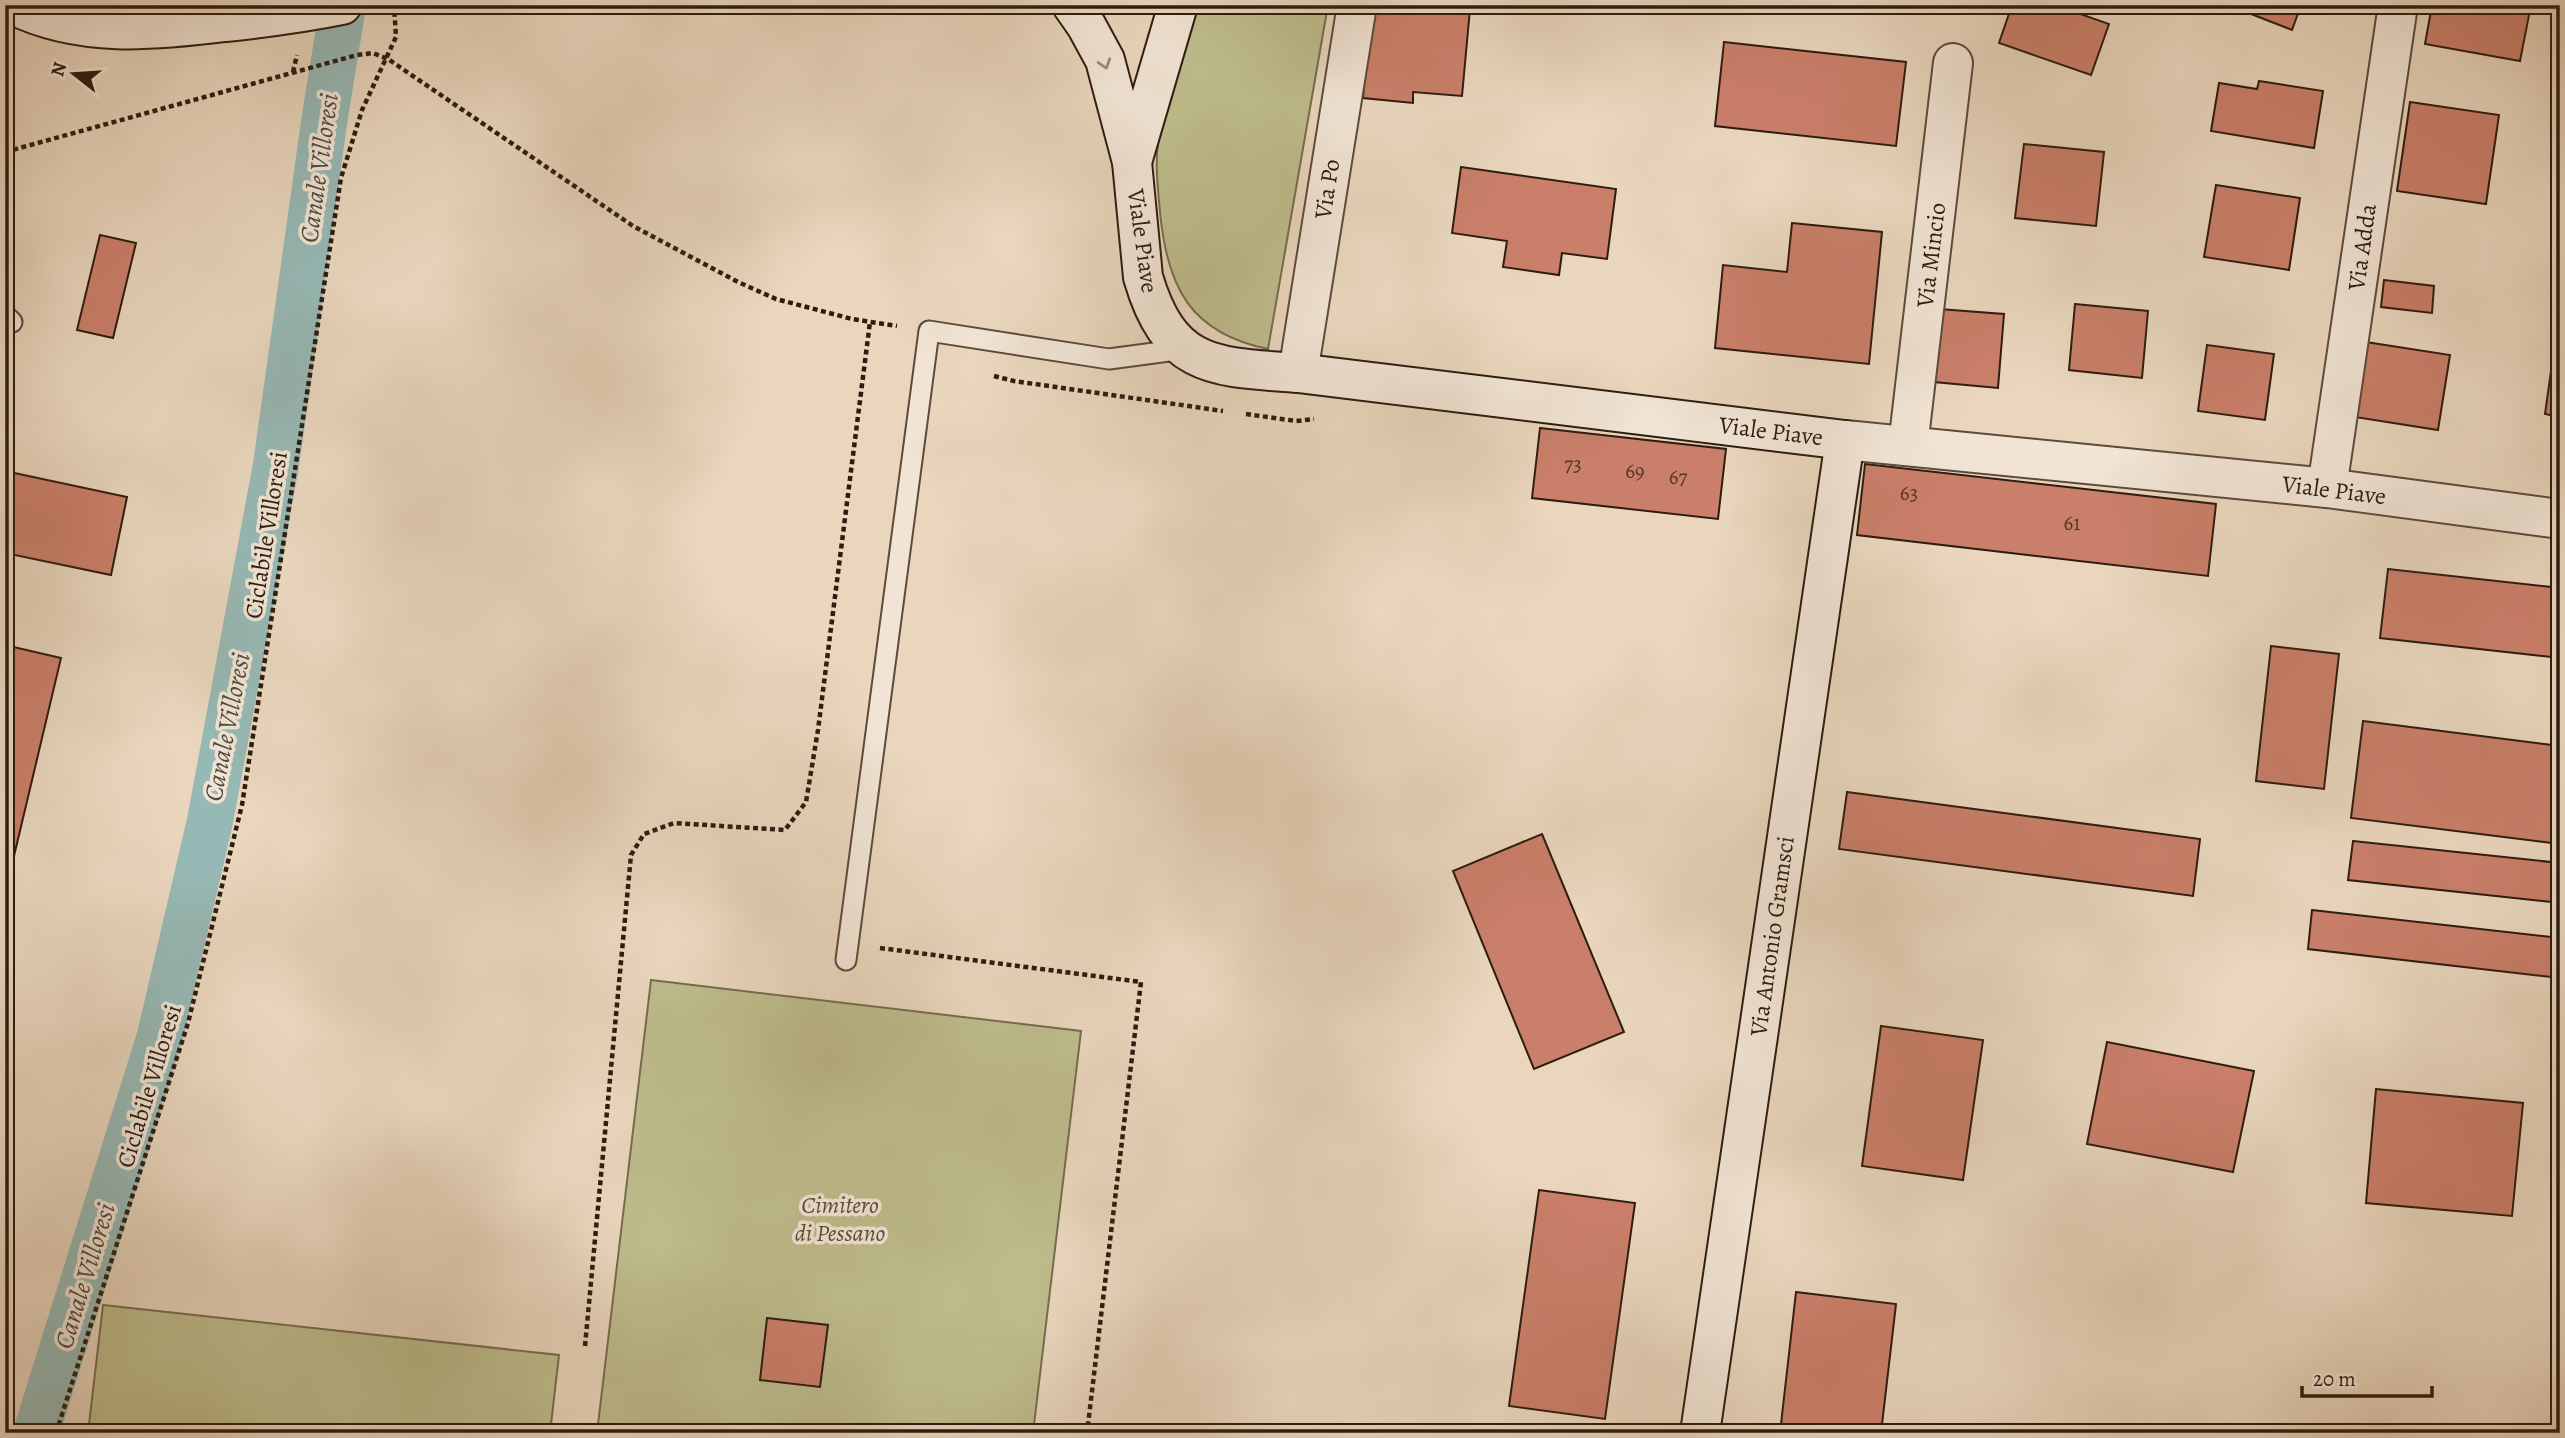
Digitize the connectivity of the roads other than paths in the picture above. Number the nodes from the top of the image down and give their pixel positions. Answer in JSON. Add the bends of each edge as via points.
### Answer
{"nodes":[{"id":1,"x":13,"y":5,"type":"edge"},
{"id":2,"x":1072,"y":5,"type":"edge"},
{"id":3,"x":1178,"y":5,"type":"edge"},
{"id":4,"x":1357,"y":5,"type":"edge"},
{"id":5,"x":2398,"y":5,"type":"edge"},
{"id":6,"x":324,"y":9,"type":"edge"},
{"id":7,"x":1953,"y":63,"type":"dead end"},
{"id":8,"x":1132,"y":162,"type":"junction"},
{"id":9,"x":1184,"y":349,"type":"junction"},
{"id":10,"x":1298,"y":373,"type":"junction"},
{"id":11,"x":1845,"y":440,"type":"junction"},
{"id":12,"x":1908,"y":446,"type":"junction"},
{"id":13,"x":2327,"y":488,"type":"junction"},
{"id":14,"x":2560,"y":519,"type":"edge"},
{"id":15,"x":847,"y":952,"type":"road end"},
{"id":16,"x":1700,"y":1433,"type":"edge"}],
"edges":[{"from":1,"to":6,"type":"street","via":[[63,22],[129,30]]},
{"from":2,"to":8,"type":"street","name":"Viale Piave","one_way":true,"via":[[1105,60]]},
{"from":3,"to":8,"type":"street","name":"Viale Piave"},
{"from":4,"to":10,"type":"street","name":"Via Po"},
{"from":5,"to":13,"type":"street","name":"Via Adda"},
{"from":7,"to":12,"type":"street","name":"Via Mincio"},
{"from":8,"to":9,"type":"street","name":"Viale Piave","via":[[1143,277],[1154,308],[1170,336]]},
{"from":9,"to":10,"type":"street","name":"Viale Piave","via":[[1207,361],[1237,368]]},
{"from":9,"to":15,"type":"lane","via":[[1109,359],[929,331]]},
{"from":10,"to":11,"type":"street","name":"Viale Piave"},
{"from":11,"to":12,"type":"street","name":"Viale Piave"},
{"from":11,"to":16,"type":"street","name":"Via Antonio Gramsci"},
{"from":12,"to":13,"type":"street","name":"Viale Piave"},
{"from":13,"to":14,"type":"street","name":"Viale Piave"}]}
